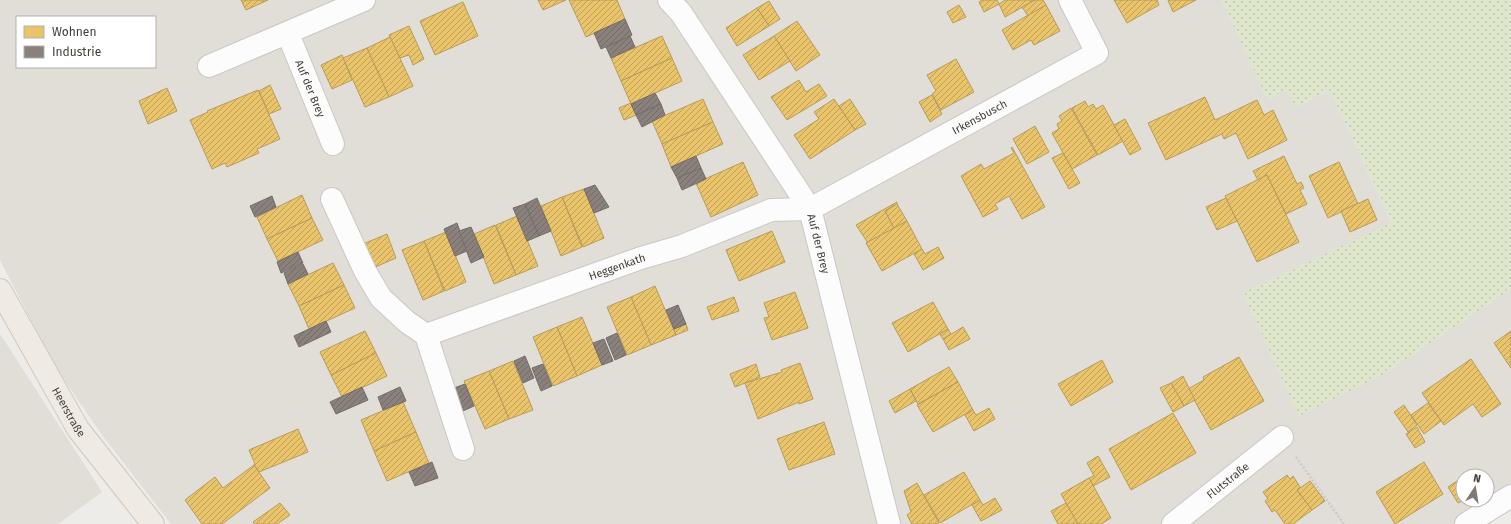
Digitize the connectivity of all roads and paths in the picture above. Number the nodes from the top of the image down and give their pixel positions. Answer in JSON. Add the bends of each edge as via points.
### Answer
{"nodes":[{"id":1,"x":364,"y":0,"type":"edge"},
{"id":2,"x":669,"y":0,"type":"edge"},
{"id":3,"x":1070,"y":0,"type":"edge"},
{"id":4,"x":288,"y":34,"type":"junction"},
{"id":5,"x":209,"y":66,"type":"dead end"},
{"id":6,"x":333,"y":144,"type":"dead end"},
{"id":7,"x":332,"y":199,"type":"dead end"},
{"id":8,"x":810,"y":209,"type":"junction"},
{"id":9,"x":0,"y":290,"type":"edge"},
{"id":10,"x":426,"y":335,"type":"junction"},
{"id":11,"x":1282,"y":437,"type":"joint"},
{"id":12,"x":463,"y":449,"type":"dead end"},
{"id":13,"x":1511,"y":496,"type":"edge"},
{"id":14,"x":152,"y":524,"type":"edge"},
{"id":15,"x":888,"y":524,"type":"edge"},
{"id":16,"x":1174,"y":524,"type":"edge"},
{"id":17,"x":1344,"y":524,"type":"edge"},
{"id":18,"x":1466,"y":524,"type":"edge"}],
"edges":[{"from":1,"to":4,"type":"street"},
{"from":2,"to":8,"type":"street","name":"Auf der Brey","via":[[681,13]]},
{"from":3,"to":8,"type":"street","name":"Irkensbusch","via":[[1097,53]]},
{"from":4,"to":5,"type":"street"},
{"from":4,"to":6,"type":"street","name":"Auf der Brey"},
{"from":7,"to":10,"type":"street","via":[[365,271],[381,298]]},
{"from":8,"to":10,"type":"street","name":"Heggenkath","via":[[771,210],[682,246]]},
{"from":8,"to":15,"type":"street","name":"Auf der Brey"},
{"from":9,"to":14,"type":"main road","name":"Heerstraße","via":[[78,429]]},
{"from":10,"to":12,"type":"street"},
{"from":11,"to":16,"type":"street","name":"Flutstraße"},
{"from":11,"to":17,"type":"path"},
{"from":13,"to":18,"type":"street"}]}
